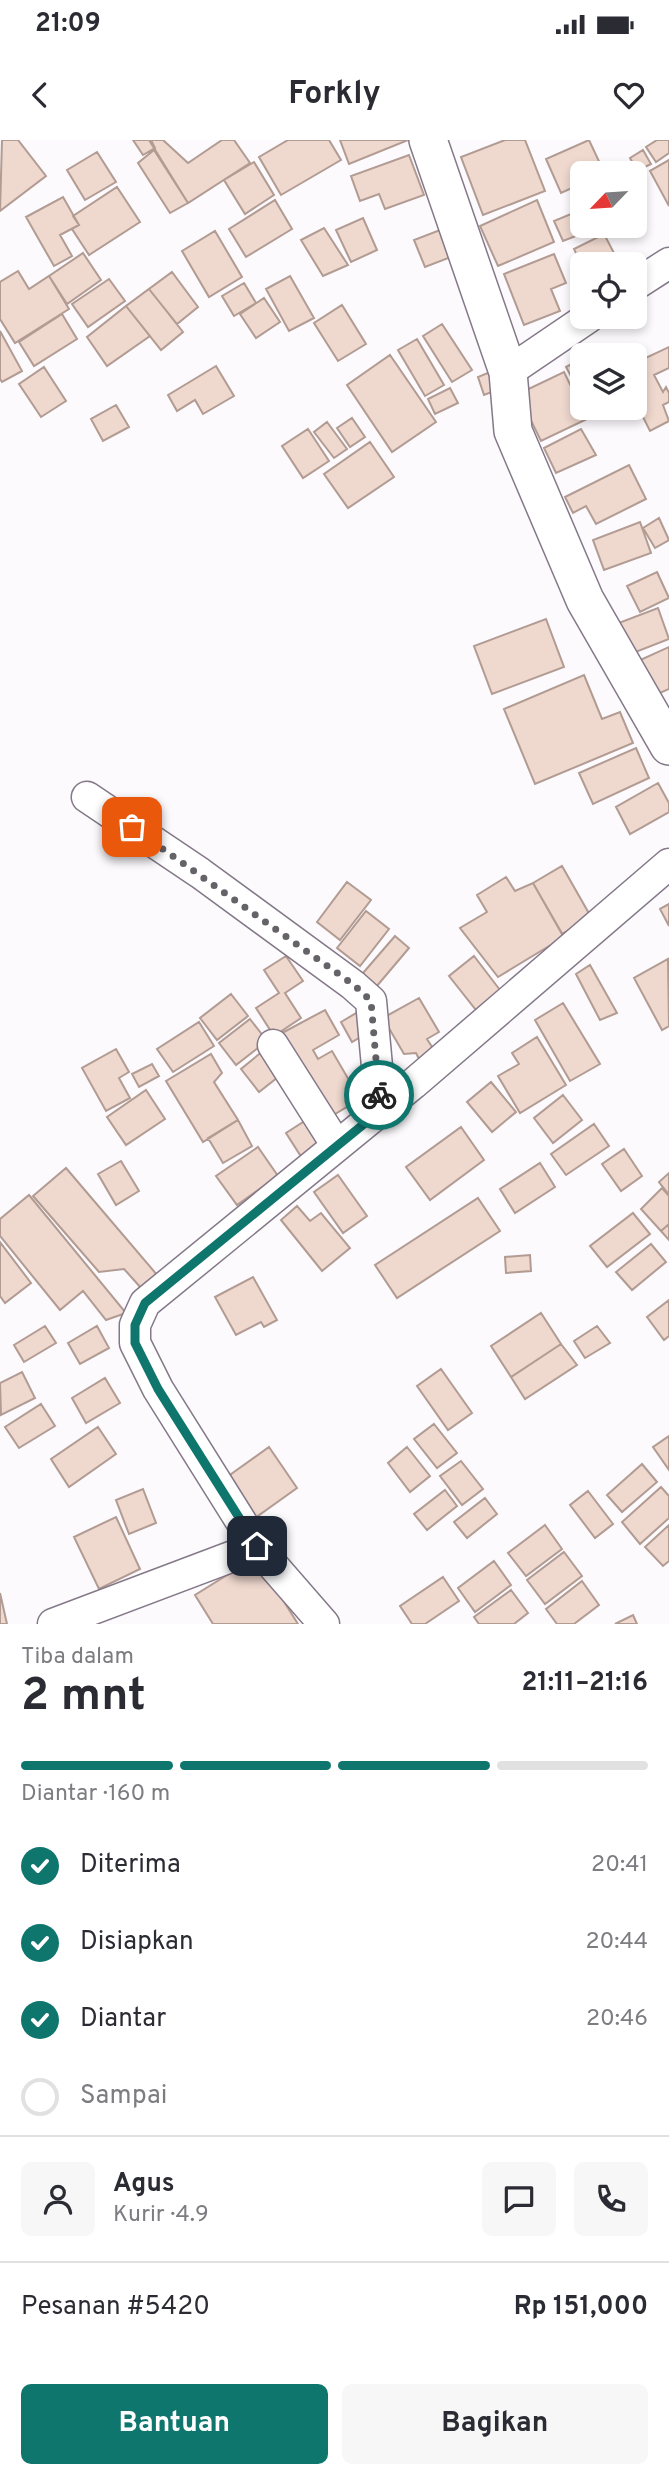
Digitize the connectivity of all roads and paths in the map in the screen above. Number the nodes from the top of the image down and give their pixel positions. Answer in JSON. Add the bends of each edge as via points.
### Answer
{"nodes":[{"id":1,"x":428,"y":140,"type":"edge"},
{"id":2,"x":669,"y":263,"type":"edge"},
{"id":3,"x":647,"y":277,"type":"edge"},
{"id":4,"x":571,"y":329,"type":"edge"},
{"id":5,"x":508,"y":372,"type":"junction"},
{"id":6,"x":669,"y":746,"type":"edge"},
{"id":7,"x":87,"y":797,"type":"dead end"},
{"id":8,"x":669,"y":864,"type":"edge"},
{"id":9,"x":273,"y":1045,"type":"dead end"},
{"id":10,"x":381,"y":1110,"type":"junction"},
{"id":11,"x":337,"y":1146,"type":"junction"},
{"id":12,"x":257,"y":1546,"type":"junction"},
{"id":13,"x":53,"y":1624,"type":"edge"},
{"id":14,"x":324,"y":1624,"type":"edge"}],
"edges":[{"from":1,"to":5,"type":"street"},
{"from":2,"to":3,"type":"street"},
{"from":4,"to":5,"type":"street"},
{"from":5,"to":6,"type":"street","via":[[513,431],[585,600]]},
{"from":7,"to":10,"type":"street","via":[[200,873],[371,1001]]},
{"from":8,"to":10,"type":"street"},
{"from":9,"to":11,"type":"street"},
{"from":10,"to":11,"type":"street"},
{"from":11,"to":12,"type":"street","via":[[145,1303],[135,1325],[135,1343],[158,1389]]},
{"from":12,"to":13,"type":"street"},
{"from":12,"to":14,"type":"street"}]}
